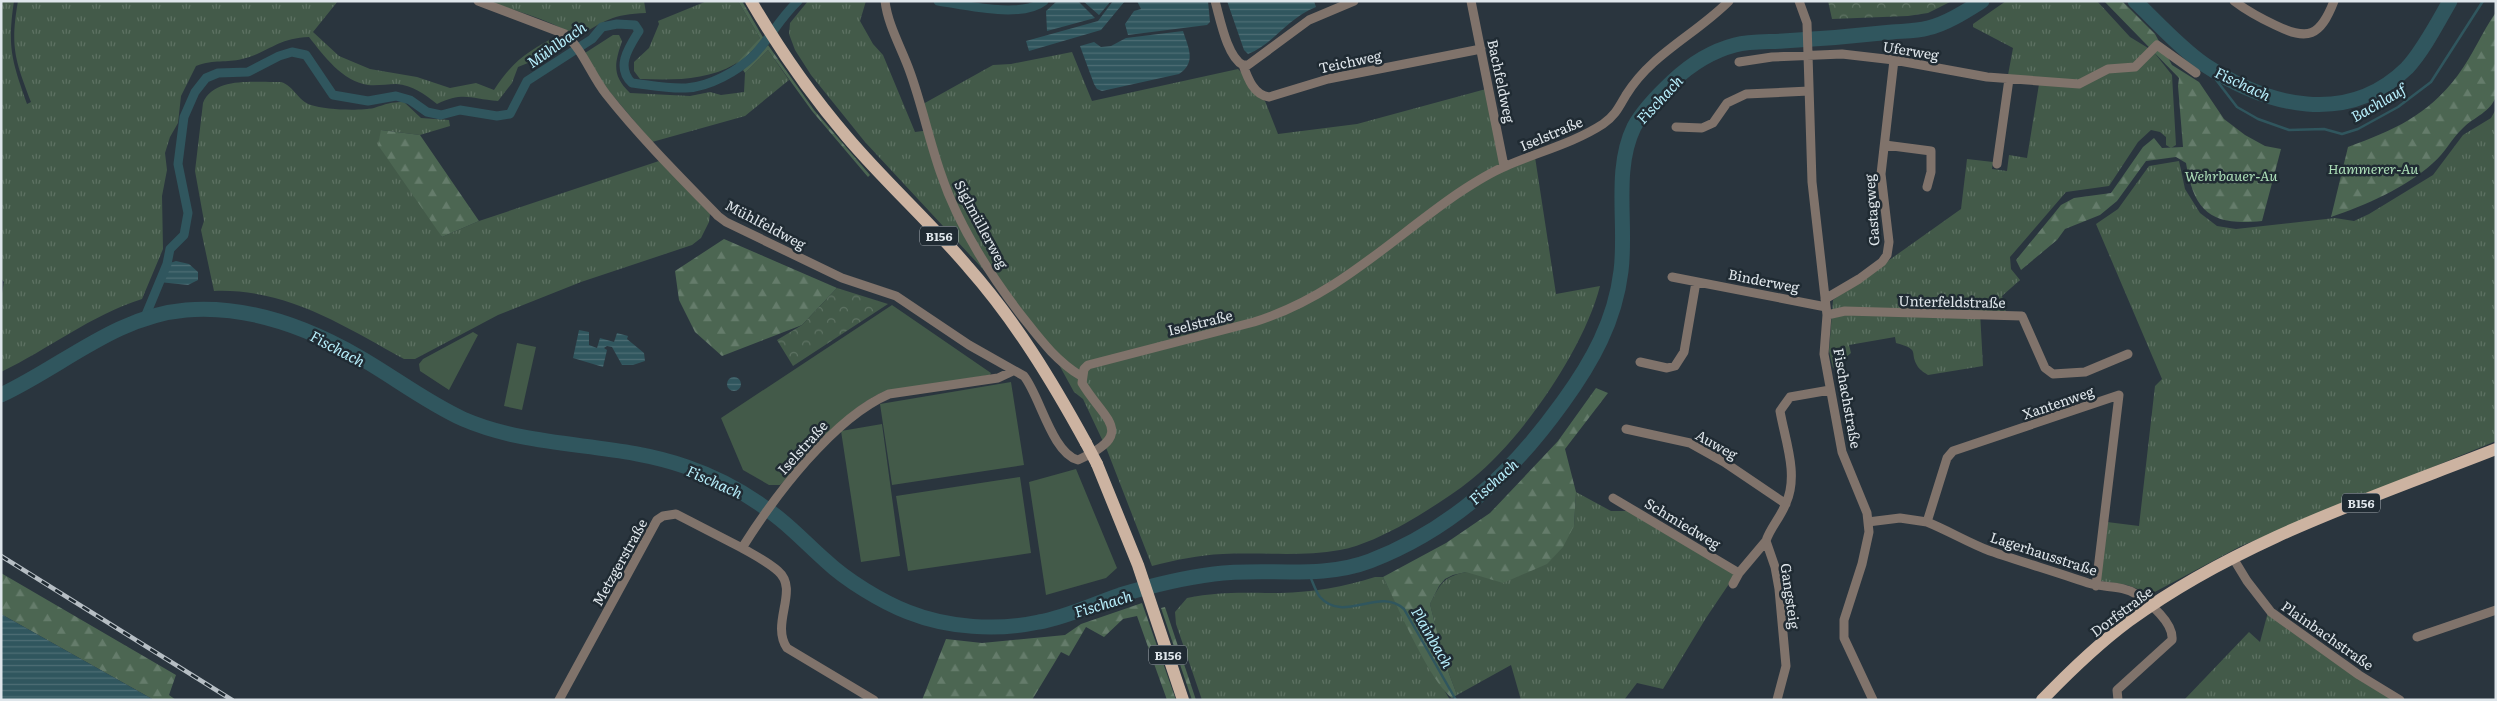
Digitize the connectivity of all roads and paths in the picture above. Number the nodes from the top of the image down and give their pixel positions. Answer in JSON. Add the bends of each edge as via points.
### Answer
{"nodes":[{"id":1,"x":478,"y":1,"type":"edge"},
{"id":2,"x":751,"y":1,"type":"edge"},
{"id":3,"x":885,"y":1,"type":"edge"},
{"id":4,"x":1215,"y":1,"type":"edge"},
{"id":5,"x":1354,"y":1,"type":"edge"},
{"id":6,"x":1471,"y":1,"type":"edge"},
{"id":7,"x":1729,"y":1,"type":"edge"},
{"id":8,"x":1799,"y":1,"type":"edge"},
{"id":9,"x":2234,"y":1,"type":"edge"},
{"id":10,"x":2334,"y":1,"type":"edge"},
{"id":11,"x":1481,"y":49,"type":"junction"},
{"id":12,"x":1808,"y":56,"type":"junction"},
{"id":13,"x":1894,"y":60,"type":"junction"},
{"id":14,"x":1739,"y":62,"type":"dead end"},
{"id":15,"x":1243,"y":66,"type":"junction"},
{"id":16,"x":2196,"y":72,"type":"dead end"},
{"id":17,"x":2009,"y":79,"type":"junction"},
{"id":18,"x":1809,"y":91,"type":"junction"},
{"id":19,"x":1676,"y":127,"type":"dead end"},
{"id":20,"x":1885,"y":145,"type":"junction"},
{"id":21,"x":1997,"y":164,"type":"dead end"},
{"id":22,"x":1504,"y":166,"type":"junction"},
{"id":23,"x":1927,"y":188,"type":"dead end"},
{"id":24,"x":1672,"y":276,"type":"dead end"},
{"id":25,"x":1696,"y":282,"type":"junction"},
{"id":26,"x":1826,"y":307,"type":"junction"},
{"id":27,"x":2128,"y":354,"type":"dead end"},
{"id":28,"x":1640,"y":362,"type":"dead end"},
{"id":29,"x":1012,"y":371,"type":"junction"},
{"id":30,"x":1081,"y":376,"type":"junction"},
{"id":31,"x":1830,"y":390,"type":"junction"},
{"id":32,"x":1626,"y":429,"type":"dead end"},
{"id":33,"x":2496,"y":449,"type":"edge"},
{"id":34,"x":1613,"y":498,"type":"dead end"},
{"id":35,"x":1786,"y":504,"type":"junction"},
{"id":36,"x":1868,"y":522,"type":"junction"},
{"id":37,"x":1927,"y":522,"type":"junction"},
{"id":38,"x":1766,"y":541,"type":"junction"},
{"id":39,"x":742,"y":548,"type":"junction"},
{"id":40,"x":2230,"y":559,"type":"junction"},
{"id":41,"x":1739,"y":573,"type":"junction"},
{"id":42,"x":1733,"y":584,"type":"dead end"},
{"id":43,"x":2096,"y":586,"type":"junction"},
{"id":44,"x":2151,"y":606,"type":"junction"},
{"id":45,"x":2496,"y":610,"type":"edge"},
{"id":46,"x":2417,"y":637,"type":"dead end"},
{"id":47,"x":559,"y":700,"type":"edge"},
{"id":48,"x":874,"y":700,"type":"edge"},
{"id":49,"x":1184,"y":700,"type":"edge"},
{"id":50,"x":1777,"y":700,"type":"edge"},
{"id":51,"x":1873,"y":700,"type":"edge"},
{"id":52,"x":2042,"y":700,"type":"edge"},
{"id":53,"x":2118,"y":700,"type":"edge"},
{"id":54,"x":2400,"y":700,"type":"edge"}],
"edges":[{"from":1,"to":29,"type":"street","name":"Mühlfeldweg","via":[[556,29],[574,41],[606,93],[644,139],[722,219],[842,278],[896,296]]},
{"from":2,"to":49,"type":"main road","number":"B156","bridge":true,"via":[[798,74],[847,138],[969,267],[1008,316],[1055,388],[1097,464],[1138,565]]},
{"from":3,"to":30,"type":"street","name":"Siglmüllerweg","via":[[941,174],[960,219],[990,273],[1038,337],[1058,361]]},
{"from":4,"to":15,"type":"street","name":"Teichweg","via":[[1232,53]]},
{"from":5,"to":15,"type":"street","via":[[1309,20]]},
{"from":6,"to":11,"type":"street","name":"Bachfeldweg"},
{"from":7,"to":22,"type":"street","name":"Iselstraße","via":[[1651,64],[1626,95],[1613,118],[1575,138]]},
{"from":8,"to":12,"type":"street","name":"Fischachstraße","via":[[1807,27]]},
{"from":9,"to":10,"type":"street","via":[[2284,29],[2304,35],[2320,25]]},
{"from":11,"to":15,"type":"street","name":"Teichweg","via":[[1328,79],[1269,97],[1257,92]]},
{"from":11,"to":22,"type":"street","name":"Bachfeldweg"},
{"from":12,"to":13,"type":"street","name":"Uferweg","via":[[1842,54]]},
{"from":12,"to":14,"type":"street"},
{"from":12,"to":18,"type":"street","name":"Fischachstraße"},
{"from":13,"to":17,"type":"street","name":"Uferweg"},
{"from":13,"to":20,"type":"street","name":"Gastagweg"},
{"from":16,"to":17,"type":"street","name":"Uferweg","via":[[2158,45],[2135,67],[2108,69],[2079,84]]},
{"from":17,"to":21,"type":"street"},
{"from":18,"to":19,"type":"street","via":[[1746,94],[1727,103],[1713,123],[1702,128]]},
{"from":18,"to":26,"type":"street","name":"Fischachstraße","via":[[1812,182]]},
{"from":20,"to":23,"type":"street","via":[[1931,151]]},
{"from":20,"to":26,"type":"street","name":"Gastagweg","via":[[1881,174],[1889,242],[1887,255]]},
{"from":22,"to":30,"type":"street","name":"Iselstraße","via":[[1458,194],[1373,259],[1298,305],[1254,322],[1088,365]]},
{"from":24,"to":25,"type":"street","name":"Binderweg"},
{"from":25,"to":26,"type":"street","name":"Binderweg"},
{"from":25,"to":28,"type":"street","via":[[1684,352],[1675,366],[1667,368]]},
{"from":26,"to":27,"type":"street","name":"Unterfeldstraße","via":[[1845,311],[2022,316],[2046,368],[2053,374],[2085,372]]},
{"from":26,"to":31,"type":"street","name":"Fischachstraße","via":[[1824,354]]},
{"from":29,"to":30,"type":"street","via":[[1024,376],[1030,384],[1064,450],[1078,460],[1105,445],[1111,432],[1107,416],[1085,389]]},
{"from":29,"to":39,"type":"street","name":"Iselstraße","via":[[998,378],[889,394],[874,400],[839,426],[780,493]]},
{"from":31,"to":35,"type":"street","via":[[1790,397],[1780,411],[1791,467],[1792,488]]},
{"from":31,"to":36,"type":"street","name":"Fischachstraße","via":[[1842,452]]},
{"from":32,"to":35,"type":"street","name":"Auweg","via":[[1690,443]]},
{"from":33,"to":40,"type":"main road","number":"B156","via":[[2299,527]]},
{"from":34,"to":41,"type":"street","name":"Schmiedweg"},
{"from":35,"to":38,"type":"street"},
{"from":36,"to":37,"type":"street","via":[[1900,518]]},
{"from":36,"to":51,"type":"street","name":"Fischachstraße","via":[[1868,541],[1844,620],[1844,638]]},
{"from":37,"to":43,"type":"street","name":"Lagerhausstraße","via":[[1990,550]]},
{"from":37,"to":43,"type":"street","name":"Xantenweg","via":[[1947,458],[1953,451],[2119,395]]},
{"from":38,"to":41,"type":"street"},
{"from":38,"to":50,"type":"street","name":"Gangsteig","via":[[1779,589],[1786,666]]},
{"from":39,"to":47,"type":"street","name":"Metzgerstraße","via":[[676,514],[657,520]]},
{"from":39,"to":48,"type":"street","name":"Metzgerstraße","via":[[783,576],[787,591],[780,634],[787,648]]},
{"from":40,"to":44,"type":"main road","name":"Dorfstraße","number":"B156"},
{"from":40,"to":54,"type":"street","name":"Plainbachstraße","via":[[2271,612]]},
{"from":41,"to":42,"type":"street"},
{"from":43,"to":44,"type":"street","name":"Lagerhausstraße","via":[[2136,593]]},
{"from":44,"to":52,"type":"main road","name":"Dorfstraße","number":"B156","via":[[2108,638]]},
{"from":44,"to":53,"type":"street","name":"Lagerhausstraße","via":[[2171,629],[2172,640],[2117,690]]},
{"from":45,"to":46,"type":"street"}]}
